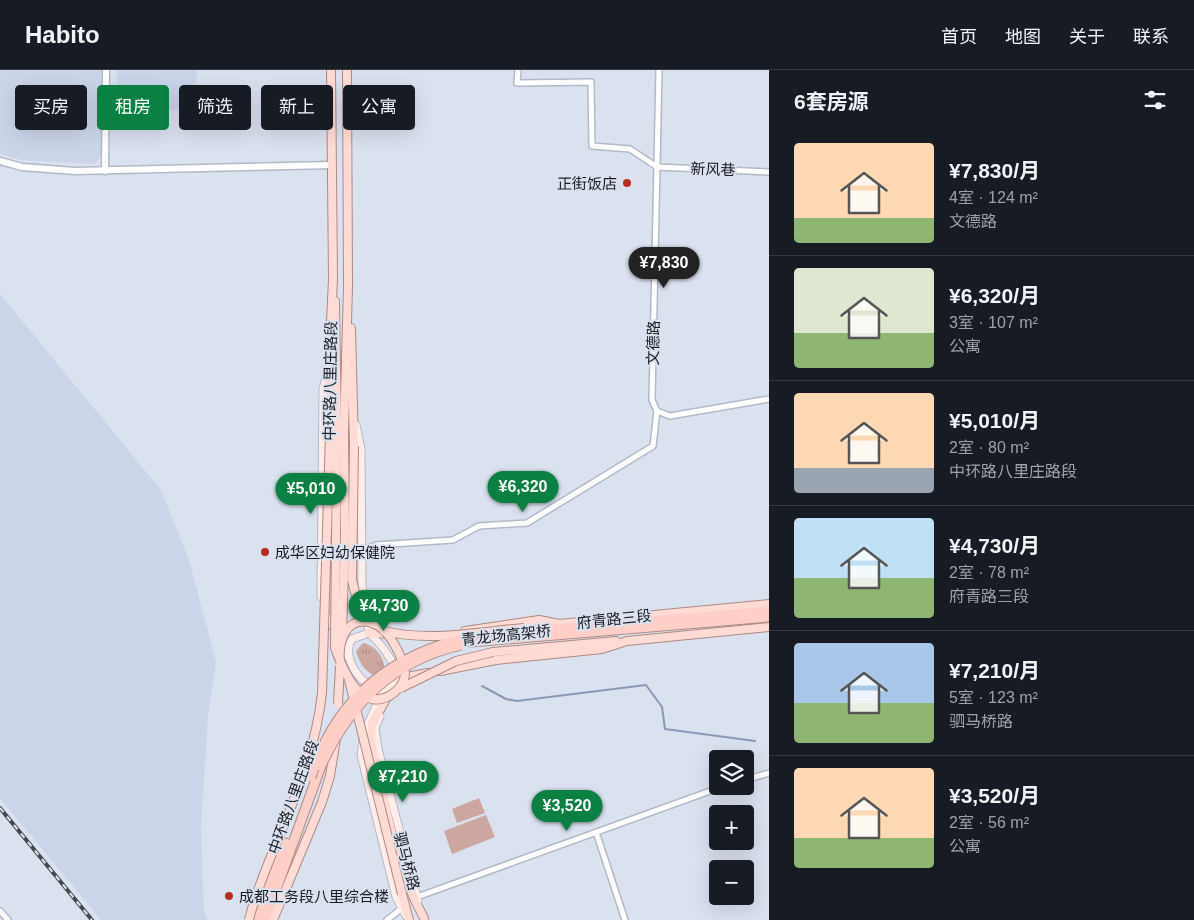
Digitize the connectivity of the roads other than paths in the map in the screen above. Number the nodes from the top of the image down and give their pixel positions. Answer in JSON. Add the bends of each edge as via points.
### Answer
{"nodes":[{"id":1,"x":106,"y":70,"type":"edge"},
{"id":2,"x":331,"y":70,"type":"edge"},
{"id":3,"x":347,"y":70,"type":"edge"},
{"id":4,"x":518,"y":70,"type":"edge"},
{"id":5,"x":659,"y":70,"type":"edge"},
{"id":6,"x":0,"y":161,"type":"edge"},
{"id":7,"x":332,"y":165,"type":"junction"},
{"id":8,"x":657,"y":167,"type":"junction"},
{"id":9,"x":105,"y":171,"type":"junction"},
{"id":10,"x":769,"y":172,"type":"edge"},
{"id":11,"x":333,"y":279,"type":"junction"},
{"id":12,"x":348,"y":286,"type":"junction"},
{"id":13,"x":329,"y":365,"type":"junction"},
{"id":14,"x":769,"y":399,"type":"edge"},
{"id":15,"x":657,"y":411,"type":"junction"},
{"id":16,"x":354,"y":415,"type":"junction"},
{"id":17,"x":337,"y":433,"type":"junction"},
{"id":18,"x":362,"y":552,"type":"junction"},
{"id":19,"x":769,"y":604,"type":"edge"},
{"id":20,"x":769,"y":611,"type":"edge"},
{"id":21,"x":769,"y":617,"type":"edge"},
{"id":22,"x":373,"y":623,"type":"junction"},
{"id":23,"x":559,"y":624,"type":"junction"},
{"id":24,"x":769,"y":627,"type":"edge"},
{"id":25,"x":384,"y":631,"type":"junction"},
{"id":26,"x":369,"y":633,"type":"junction"},
{"id":27,"x":627,"y":640,"type":"junction"},
{"id":28,"x":348,"y":658,"type":"junction"},
{"id":29,"x":340,"y":661,"type":"junction"},
{"id":30,"x":348,"y":678,"type":"junction"},
{"id":31,"x":396,"y":679,"type":"junction"},
{"id":32,"x":391,"y":687,"type":"junction"},
{"id":33,"x":401,"y":688,"type":"junction"},
{"id":34,"x":383,"y":690,"type":"junction"},
{"id":35,"x":386,"y":698,"type":"junction"},
{"id":36,"x":769,"y":773,"type":"edge"},
{"id":37,"x":754,"y":777,"type":"edge"},
{"id":38,"x":709,"y":791,"type":"edge"},
{"id":39,"x":596,"y":832,"type":"junction"},
{"id":40,"x":406,"y":893,"type":"junction"},
{"id":41,"x":417,"y":897,"type":"junction"},
{"id":42,"x":402,"y":908,"type":"junction"},
{"id":43,"x":0,"y":911,"type":"edge"},
{"id":44,"x":425,"y":919,"type":"edge"},
{"id":45,"x":8,"y":920,"type":"edge"},
{"id":46,"x":249,"y":920,"type":"edge"},
{"id":47,"x":256,"y":920,"type":"edge"},
{"id":48,"x":265,"y":920,"type":"edge"},
{"id":49,"x":273,"y":920,"type":"edge"},
{"id":50,"x":387,"y":920,"type":"edge"},
{"id":51,"x":408,"y":920,"type":"edge"},
{"id":52,"x":625,"y":920,"type":"edge"}],
"edges":[{"from":1,"to":9,"type":"street"},
{"from":2,"to":7,"type":"main road","name":"中环路八里庄路段"},
{"from":3,"to":12,"type":"main road","name":"中环路八里庄路段"},
{"from":4,"to":8,"type":"street","via":[[517,83],[591,82],[592,146],[630,149]]},
{"from":5,"to":8,"type":"street","name":"文德路"},
{"from":6,"to":9,"type":"street","via":[[22,167]]},
{"from":7,"to":9,"type":"street"},
{"from":7,"to":11,"type":"main road","name":"中环路八里庄路段"},
{"from":8,"to":10,"type":"street","name":"新风巷"},
{"from":8,"to":15,"type":"street","name":"文德路","via":[[652,400]]},
{"from":11,"to":13,"type":"main road","name":"中环路八里庄路段"},
{"from":11,"to":17,"type":"main road"},
{"from":12,"to":16,"type":"main road"},
{"from":12,"to":17,"type":"main road","name":"中环路八里庄路段"},
{"from":13,"to":17,"type":"main road","name":"中环路八里庄路段"},
{"from":13,"to":28,"type":"main road","via":[[323,389],[322,604]]},
{"from":14,"to":15,"type":"street","via":[[688,415],[670,416]]},
{"from":15,"to":18,"type":"street","name":"文德路","via":[[653,446],[526,523],[479,526],[453,540],[376,545]]},
{"from":16,"to":18,"type":"main road","via":[[361,449]]},
{"from":16,"to":22,"type":"main road","bridge":true,"via":[[352,580],[358,604]]},
{"from":17,"to":29,"type":"main road","bridge":true,"via":[[335,643]]},
{"from":17,"to":46,"type":"main road","name":"中环路八里庄路段","bridge":true,"via":[[320,719],[306,768],[259,886]]},
{"from":17,"to":49,"type":"main road","name":"中环路八里庄路段","bridge":true,"via":[[344,604],[336,746],[322,802]]},
{"from":18,"to":26,"type":"main road","via":[[362,585]]},
{"from":19,"to":23,"type":"main road","name":"府青路三段"},
{"from":20,"to":47,"type":"highway","name":"青龙场高架桥","bridge":true,"via":[[470,637],[430,647],[396,664],[363,689],[327,735]]},
{"from":21,"to":48,"type":"highway","name":"青龙场高架桥","bridge":true,"via":[[471,642],[410,663],[360,703],[336,734],[315,780]]},
{"from":22,"to":25,"type":"main road","bridge":true},
{"from":22,"to":29,"type":"main road","bridge":true,"via":[[362,622],[347,630],[340,639]]},
{"from":23,"to":25,"type":"main road","bridge":true,"via":[[427,636],[403,636]]},
{"from":23,"to":26,"type":"main road","name":"府青路三段","via":[[539,620],[455,632]]},
{"from":24,"to":27,"type":"main road","name":"府青路三段"},
{"from":25,"to":33,"type":"main road","bridge":true,"via":[[401,657],[405,676]]},
{"from":26,"to":28,"type":"main road","via":[[352,639]]},
{"from":26,"to":31,"type":"main road","via":[[392,663]]},
{"from":27,"to":31,"type":"main road","name":"府青路三段","via":[[602,649],[496,660]]},
{"from":27,"to":33,"type":"main road","bridge":true,"via":[[494,652],[456,661]]},
{"from":28,"to":34,"type":"main road","via":[[367,684]]},
{"from":29,"to":30,"type":"main road","bridge":true},
{"from":30,"to":35,"type":"main road","bridge":true,"via":[[364,695],[376,701]]},
{"from":30,"to":40,"type":"main road","bridge":true,"via":[[395,871]]},
{"from":31,"to":32,"type":"main road","name":"驷马桥路"},
{"from":32,"to":34,"type":"main road"},
{"from":32,"to":41,"type":"main road","name":"驷马桥路","via":[[375,728],[376,739]]},
{"from":33,"to":35,"type":"main road","bridge":true},
{"from":34,"to":42,"type":"main road","name":"驷马桥路","via":[[364,733],[361,755],[380,841]]},
{"from":35,"to":40,"type":"main road","via":[[372,724],[371,742]]},
{"from":36,"to":37,"type":"street"},
{"from":38,"to":39,"type":"street"},
{"from":39,"to":41,"type":"street"},
{"from":39,"to":52,"type":"street"},
{"from":40,"to":44,"type":"main road"},
{"from":40,"to":51,"type":"main road"},
{"from":41,"to":44,"type":"main road","name":"驷马桥路"},
{"from":42,"to":50,"type":"street"},
{"from":42,"to":51,"type":"main road","name":"驷马桥路"},
{"from":43,"to":45,"type":"street"}]}
